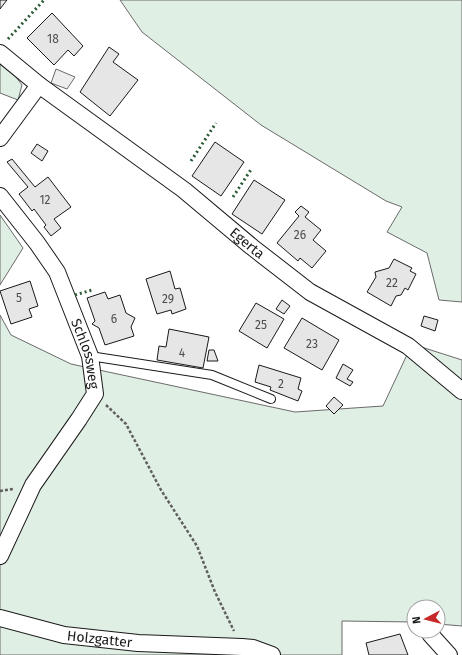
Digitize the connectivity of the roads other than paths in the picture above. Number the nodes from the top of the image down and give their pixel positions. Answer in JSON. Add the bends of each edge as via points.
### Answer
{"nodes":[{"id":1,"x":0,"y":53,"type":"edge"},
{"id":2,"x":39,"y":84,"type":"junction"},
{"id":3,"x":0,"y":138,"type":"edge"},
{"id":4,"x":0,"y":196,"type":"edge"},
{"id":5,"x":90,"y":356,"type":"junction"},
{"id":6,"x":462,"y":391,"type":"edge"},
{"id":7,"x":271,"y":399,"type":"dead end"},
{"id":8,"x":0,"y":556,"type":"edge"},
{"id":9,"x":0,"y":618,"type":"edge"},
{"id":10,"x":435,"y":639,"type":"edge"},
{"id":11,"x":217,"y":651,"type":"edge"},
{"id":12,"x":272,"y":655,"type":"edge"},
{"id":13,"x":449,"y":655,"type":"edge"}],
"edges":[{"from":1,"to":2,"type":"street"},
{"from":2,"to":3,"type":"street"},
{"from":2,"to":6,"type":"street","name":"Egerta","via":[[184,190],[310,292],[408,346]]},
{"from":4,"to":5,"type":"street","name":"Schlossweg","via":[[57,272]]},
{"from":5,"to":7,"type":"lane","via":[[212,375]]},
{"from":5,"to":8,"type":"street","name":"Schlossweg","via":[[94,394],[33,485]]},
{"from":9,"to":11,"type":"street","name":"Holzgatter","via":[[64,635]]},
{"from":10,"to":13,"type":"street"},
{"from":11,"to":12,"type":"street","name":"Holzgatter","via":[[242,647]]}]}
